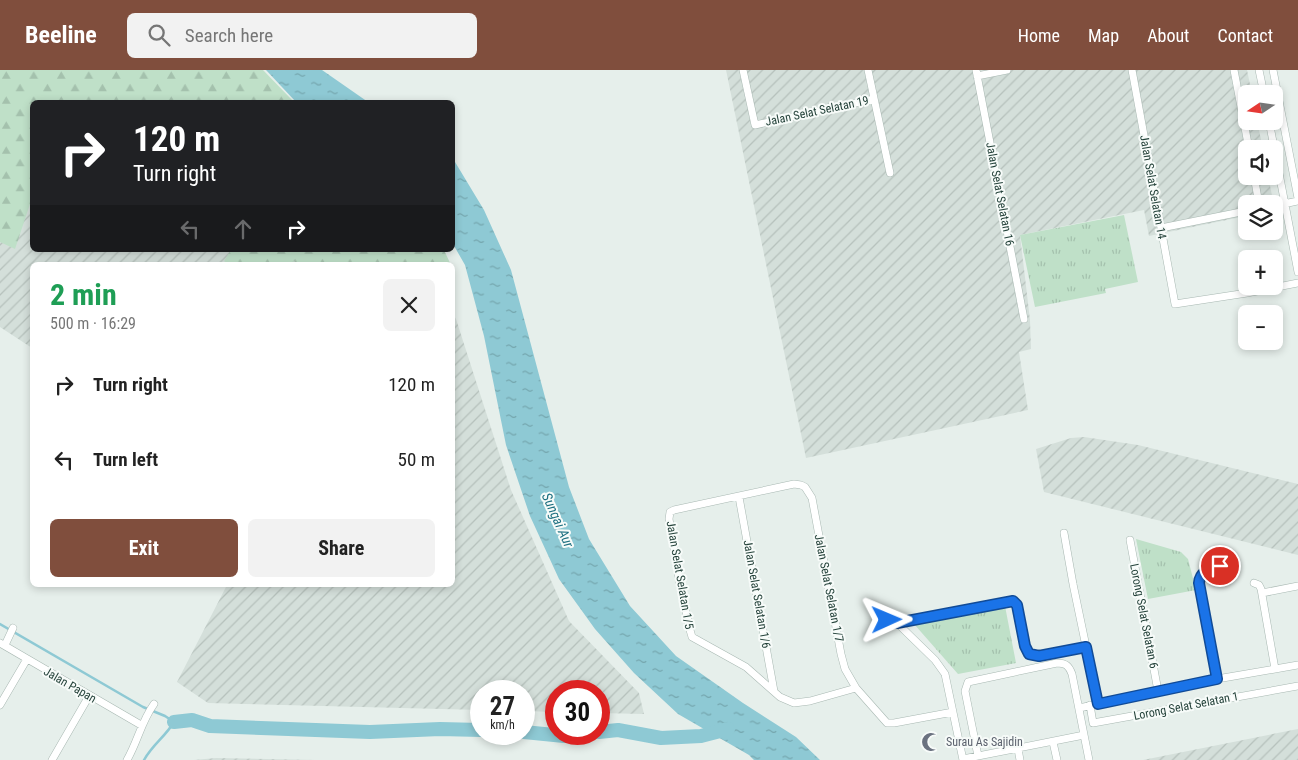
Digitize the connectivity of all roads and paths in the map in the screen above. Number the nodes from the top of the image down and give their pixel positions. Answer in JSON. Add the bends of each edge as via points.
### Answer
{"nodes":[{"id":1,"x":743,"y":70,"type":"edge"},
{"id":2,"x":868,"y":70,"type":"edge"},
{"id":3,"x":1007,"y":70,"type":"edge"},
{"id":4,"x":1132,"y":70,"type":"edge"},
{"id":5,"x":1234,"y":70,"type":"edge"},
{"id":6,"x":1259,"y":70,"type":"edge"},
{"id":7,"x":1273,"y":70,"type":"edge"},
{"id":8,"x":977,"y":73,"type":"edge"},
{"id":9,"x":1262,"y":85,"type":"edge"},
{"id":10,"x":874,"y":99,"type":"junction"},
{"id":11,"x":1271,"y":130,"type":"edge"},
{"id":12,"x":1247,"y":140,"type":"edge"},
{"id":13,"x":890,"y":173,"type":"dead end"},
{"id":14,"x":1298,"y":200,"type":"edge"},
{"id":15,"x":1284,"y":204,"type":"junction"},
{"id":16,"x":1238,"y":213,"type":"edge"},
{"id":17,"x":1161,"y":228,"type":"junction"},
{"id":18,"x":1298,"y":272,"type":"edge"},
{"id":19,"x":1298,"y":283,"type":"edge"},
{"id":20,"x":1024,"y":319,"type":"dead end"},
{"id":21,"x":739,"y":497,"type":"junction"},
{"id":22,"x":1064,"y":533,"type":"dead end"},
{"id":23,"x":1130,"y":540,"type":"dead end"},
{"id":24,"x":1226,"y":568,"type":"dead end"},
{"id":25,"x":1254,"y":584,"type":"dead end"},
{"id":26,"x":1298,"y":586,"type":"edge"},
{"id":27,"x":1262,"y":593,"type":"junction"},
{"id":28,"x":887,"y":620,"type":"dead end"},
{"id":29,"x":897,"y":623,"type":"junction"},
{"id":30,"x":13,"y":628,"type":"dead end"},
{"id":31,"x":4,"y":642,"type":"edge"},
{"id":32,"x":1086,"y":647,"type":"junction"},
{"id":33,"x":27,"y":659,"type":"junction"},
{"id":34,"x":1298,"y":665,"type":"edge"},
{"id":35,"x":1275,"y":669,"type":"junction"},
{"id":36,"x":1217,"y":679,"type":"junction"},
{"id":37,"x":1298,"y":686,"type":"edge"},
{"id":38,"x":856,"y":688,"type":"junction"},
{"id":39,"x":774,"y":691,"type":"junction"},
{"id":40,"x":1158,"y":691,"type":"junction"},
{"id":41,"x":89,"y":696,"type":"junction"},
{"id":42,"x":154,"y":704,"type":"dead end"},
{"id":43,"x":1098,"y":704,"type":"junction"},
{"id":44,"x":0,"y":705,"type":"edge"},
{"id":45,"x":1090,"y":706,"type":"junction"},
{"id":46,"x":1079,"y":708,"type":"junction"},
{"id":47,"x":953,"y":712,"type":"junction"},
{"id":48,"x":141,"y":725,"type":"junction"},
{"id":49,"x":1084,"y":734,"type":"junction"},
{"id":50,"x":1053,"y":742,"type":"junction"},
{"id":51,"x":1018,"y":749,"type":"junction"},
{"id":52,"x":978,"y":756,"type":"junction"},
{"id":53,"x":987,"y":757,"type":"edge"},
{"id":54,"x":52,"y":760,"type":"edge"},
{"id":55,"x":127,"y":760,"type":"edge"},
{"id":56,"x":963,"y":760,"type":"edge"},
{"id":57,"x":1020,"y":760,"type":"edge"},
{"id":58,"x":1057,"y":760,"type":"edge"},
{"id":59,"x":1089,"y":760,"type":"edge"}],
"edges":[{"from":1,"to":10,"type":"street","name":"Jalan Selat Selatan 19","via":[[754,124]]},
{"from":2,"to":10,"type":"street"},
{"from":3,"to":8,"type":"street"},
{"from":4,"to":17,"type":"street","name":"Jalan Selat Selatan 14"},
{"from":5,"to":12,"type":"street"},
{"from":6,"to":9,"type":"street"},
{"from":7,"to":14,"type":"street"},
{"from":8,"to":20,"type":"street","name":"Jalan Selat Selatan 16"},
{"from":10,"to":13,"type":"street"},
{"from":11,"to":15,"type":"street"},
{"from":14,"to":15,"type":"street"},
{"from":15,"to":18,"type":"street"},
{"from":16,"to":17,"type":"street"},
{"from":17,"to":19,"type":"street","name":"Jalan Selat Selatan 14","via":[[1175,304]]},
{"from":21,"to":38,"type":"street","name":"Jalan Selat Selatan 1/7","via":[[794,484],[805,488],[812,498],[841,654]]},
{"from":21,"to":39,"type":"street","name":"Jalan Selat Selatan 1/6"},
{"from":21,"to":39,"type":"street","name":"Jalan Selat Selatan 1/5","via":[[670,512],[680,584],[692,637],[746,667]]},
{"from":22,"to":32,"type":"street"},
{"from":23,"to":40,"type":"street","name":"Lorong Selat Selatan 6"},
{"from":24,"to":36,"type":"street","via":[[1220,566],[1204,572],[1200,578]]},
{"from":25,"to":27,"type":"street","via":[[1259,585]]},
{"from":26,"to":27,"type":"street"},
{"from":27,"to":35,"type":"street"},
{"from":28,"to":29,"type":"street"},
{"from":29,"to":32,"type":"street","via":[[1010,601],[1016,602],[1029,654],[1039,656]]},
{"from":29,"to":47,"type":"street","via":[[940,666],[945,674]]},
{"from":30,"to":31,"type":"street"},
{"from":31,"to":33,"type":"street","name":"Jalan Papan"},
{"from":32,"to":43,"type":"street"},
{"from":33,"to":41,"type":"street","name":"Jalan Papan"},
{"from":33,"to":44,"type":"street"},
{"from":34,"to":35,"type":"street"},
{"from":35,"to":36,"type":"street"},
{"from":36,"to":40,"type":"street"},
{"from":37,"to":45,"type":"street","name":"Lorong Selat Selatan 1","via":[[1093,723]]},
{"from":38,"to":39,"type":"street","via":[[794,703]]},
{"from":38,"to":47,"type":"street","name":"Jalan Selat Selatan 1/7","via":[[887,722]]},
{"from":40,"to":43,"type":"street"},
{"from":41,"to":48,"type":"street","name":"Jalan Papan"},
{"from":41,"to":54,"type":"street"},
{"from":42,"to":48,"type":"street"},
{"from":43,"to":45,"type":"street"},
{"from":45,"to":46,"type":"street"},
{"from":46,"to":49,"type":"street"},
{"from":46,"to":52,"type":"street","via":[[1070,668],[1063,663],[968,682],[965,691]]},
{"from":47,"to":56,"type":"street"},
{"from":48,"to":55,"type":"street"},
{"from":49,"to":50,"type":"street"},
{"from":49,"to":59,"type":"street"},
{"from":50,"to":51,"type":"street"},
{"from":50,"to":58,"type":"street"},
{"from":51,"to":53,"type":"street"},
{"from":51,"to":57,"type":"street"},
{"from":52,"to":53,"type":"street"},
{"from":52,"to":56,"type":"street"}]}
